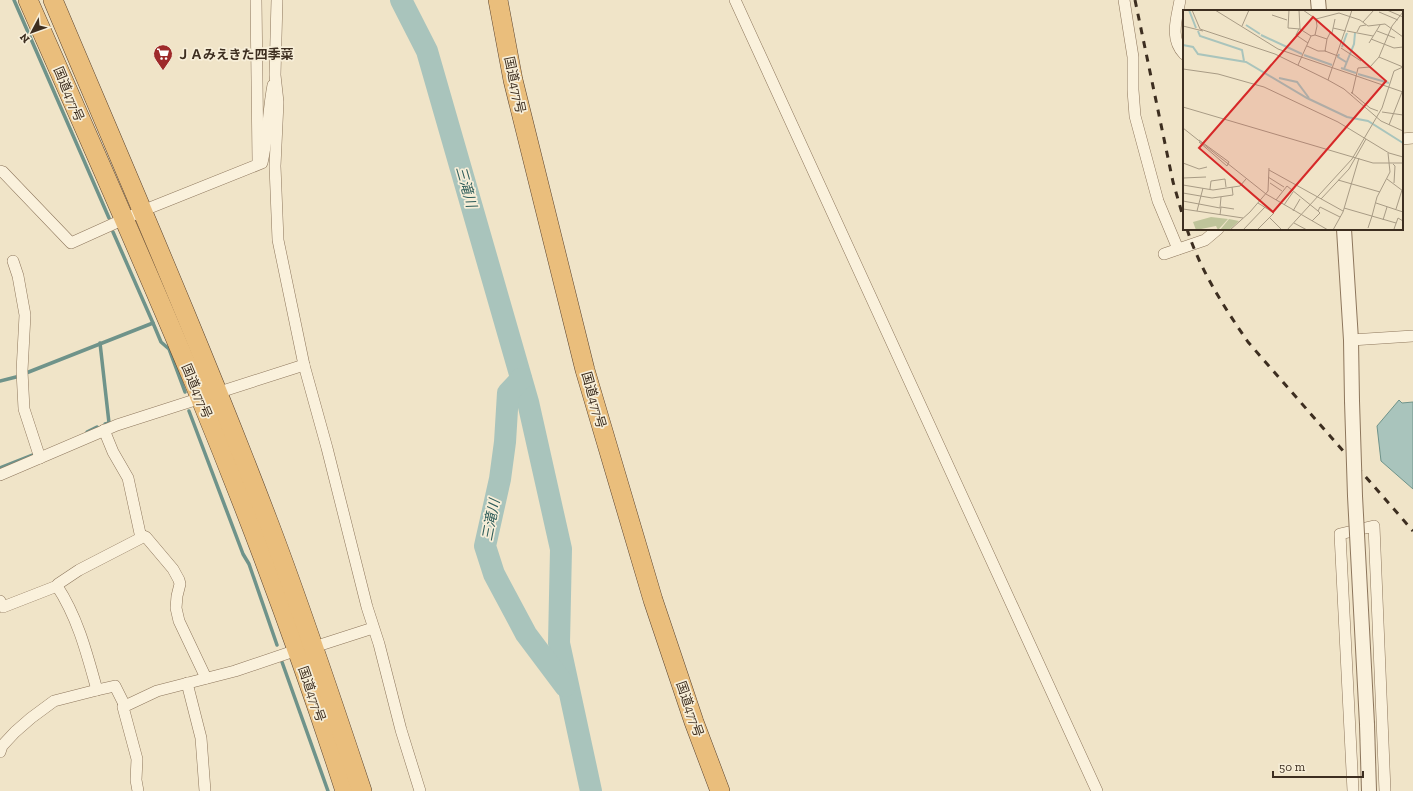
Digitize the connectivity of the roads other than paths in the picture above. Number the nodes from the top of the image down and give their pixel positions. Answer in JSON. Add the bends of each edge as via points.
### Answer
{"nodes":[{"id":1,"x":28,"y":0,"type":"edge"},
{"id":2,"x":53,"y":0,"type":"edge"},
{"id":3,"x":256,"y":0,"type":"edge"},
{"id":4,"x":277,"y":0,"type":"edge"},
{"id":5,"x":498,"y":0,"type":"edge"},
{"id":6,"x":736,"y":0,"type":"edge"},
{"id":7,"x":1124,"y":0,"type":"edge"},
{"id":8,"x":1180,"y":0,"type":"edge"},
{"id":9,"x":1318,"y":0,"type":"edge"},
{"id":10,"x":1320,"y":10,"type":"edge"},
{"id":11,"x":1183,"y":53,"type":"edge"},
{"id":12,"x":275,"y":75,"type":"junction"},
{"id":13,"x":1413,"y":138,"type":"edge"},
{"id":14,"x":1403,"y":139,"type":"edge"},
{"id":15,"x":258,"y":165,"type":"junction"},
{"id":16,"x":0,"y":171,"type":"edge"},
{"id":17,"x":142,"y":211,"type":"junction"},
{"id":18,"x":124,"y":219,"type":"junction"},
{"id":19,"x":1217,"y":230,"type":"edge"},
{"id":20,"x":1344,"y":230,"type":"edge"},
{"id":21,"x":1178,"y":249,"type":"junction"},
{"id":22,"x":1164,"y":254,"type":"dead end"},
{"id":23,"x":13,"y":261,"type":"dead end"},
{"id":24,"x":1413,"y":336,"type":"edge"},
{"id":25,"x":1351,"y":340,"type":"junction"},
{"id":26,"x":304,"y":365,"type":"junction"},
{"id":27,"x":209,"y":395,"type":"junction"},
{"id":28,"x":104,"y":430,"type":"junction"},
{"id":29,"x":40,"y":458,"type":"junction"},
{"id":30,"x":0,"y":475,"type":"edge"},
{"id":31,"x":140,"y":535,"type":"junction"},
{"id":32,"x":57,"y":586,"type":"junction"},
{"id":33,"x":0,"y":601,"type":"edge"},
{"id":34,"x":373,"y":628,"type":"junction"},
{"id":35,"x":305,"y":649,"type":"junction"},
{"id":36,"x":206,"y":678,"type":"junction"},
{"id":37,"x":187,"y":683,"type":"junction"},
{"id":38,"x":97,"y":690,"type":"junction"},
{"id":39,"x":125,"y":706,"type":"junction"},
{"id":40,"x":0,"y":752,"type":"edge"},
{"id":41,"x":138,"y":791,"type":"edge"},
{"id":42,"x":205,"y":791,"type":"edge"},
{"id":43,"x":345,"y":791,"type":"edge"},
{"id":44,"x":362,"y":791,"type":"edge"},
{"id":45,"x":420,"y":791,"type":"edge"},
{"id":46,"x":720,"y":791,"type":"edge"},
{"id":47,"x":1097,"y":791,"type":"edge"},
{"id":48,"x":1353,"y":791,"type":"edge"},
{"id":49,"x":1369,"y":791,"type":"edge"},
{"id":50,"x":1385,"y":791,"type":"edge"}],
"edges":[{"from":1,"to":18,"type":"highway","name":"国道477号"},
{"from":2,"to":17,"type":"highway","name":"国道477号"},
{"from":3,"to":15,"type":"street"},
{"from":4,"to":12,"type":"street"},
{"from":5,"to":46,"type":"highway","name":"国道477号","via":[[513,80],[585,370],[653,600]]},
{"from":6,"to":47,"type":"street"},
{"from":7,"to":21,"type":"street","via":[[1133,57],[1135,116],[1158,201]]},
{"from":8,"to":11,"type":"street","via":[[1174,33]]},
{"from":9,"to":10,"type":"street"},
{"from":12,"to":15,"type":"street","via":[[269,105],[266,146],[262,163]]},
{"from":12,"to":26,"type":"street","via":[[278,102],[275,166],[278,240]]},
{"from":13,"to":14,"type":"street"},
{"from":15,"to":17,"type":"street"},
{"from":16,"to":18,"type":"street","via":[[71,243]]},
{"from":17,"to":18,"type":"street"},
{"from":17,"to":27,"type":"highway","name":"国道477号"},
{"from":18,"to":27,"type":"highway","name":"国道477号"},
{"from":19,"to":21,"type":"street","via":[[1205,240]]},
{"from":20,"to":25,"type":"street"},
{"from":21,"to":22,"type":"street"},
{"from":23,"to":29,"type":"street","via":[[25,315],[22,375],[24,409]]},
{"from":24,"to":25,"type":"street"},
{"from":25,"to":49,"type":"street","bridge":true},
{"from":26,"to":27,"type":"street"},
{"from":26,"to":34,"type":"street"},
{"from":27,"to":28,"type":"street"},
{"from":27,"to":35,"type":"highway","name":"国道477号","via":[[268,522]]},
{"from":28,"to":29,"type":"street"},
{"from":28,"to":31,"type":"street","via":[[128,478]]},
{"from":29,"to":30,"type":"street"},
{"from":31,"to":32,"type":"street","via":[[141,538],[79,570]]},
{"from":31,"to":36,"type":"street","via":[[146,537],[179,580],[176,608],[179,621]]},
{"from":32,"to":33,"type":"street","via":[[3,607]]},
{"from":32,"to":38,"type":"street","via":[[68,603],[82,637]]},
{"from":34,"to":35,"type":"street"},
{"from":34,"to":45,"type":"street"},
{"from":35,"to":36,"type":"street"},
{"from":35,"to":43,"type":"highway","name":"国道477号"},
{"from":35,"to":44,"type":"highway","name":"国道477号"},
{"from":36,"to":37,"type":"street"},
{"from":37,"to":39,"type":"street","via":[[157,691]]},
{"from":37,"to":42,"type":"street","via":[[201,738]]},
{"from":38,"to":39,"type":"street","via":[[115,686]]},
{"from":38,"to":40,"type":"street","via":[[54,701],[15,732]]},
{"from":39,"to":41,"type":"street","via":[[123,710],[137,759]]},
{"from":48,"to":50,"type":"street","via":[[1340,534],[1374,526]]}]}
